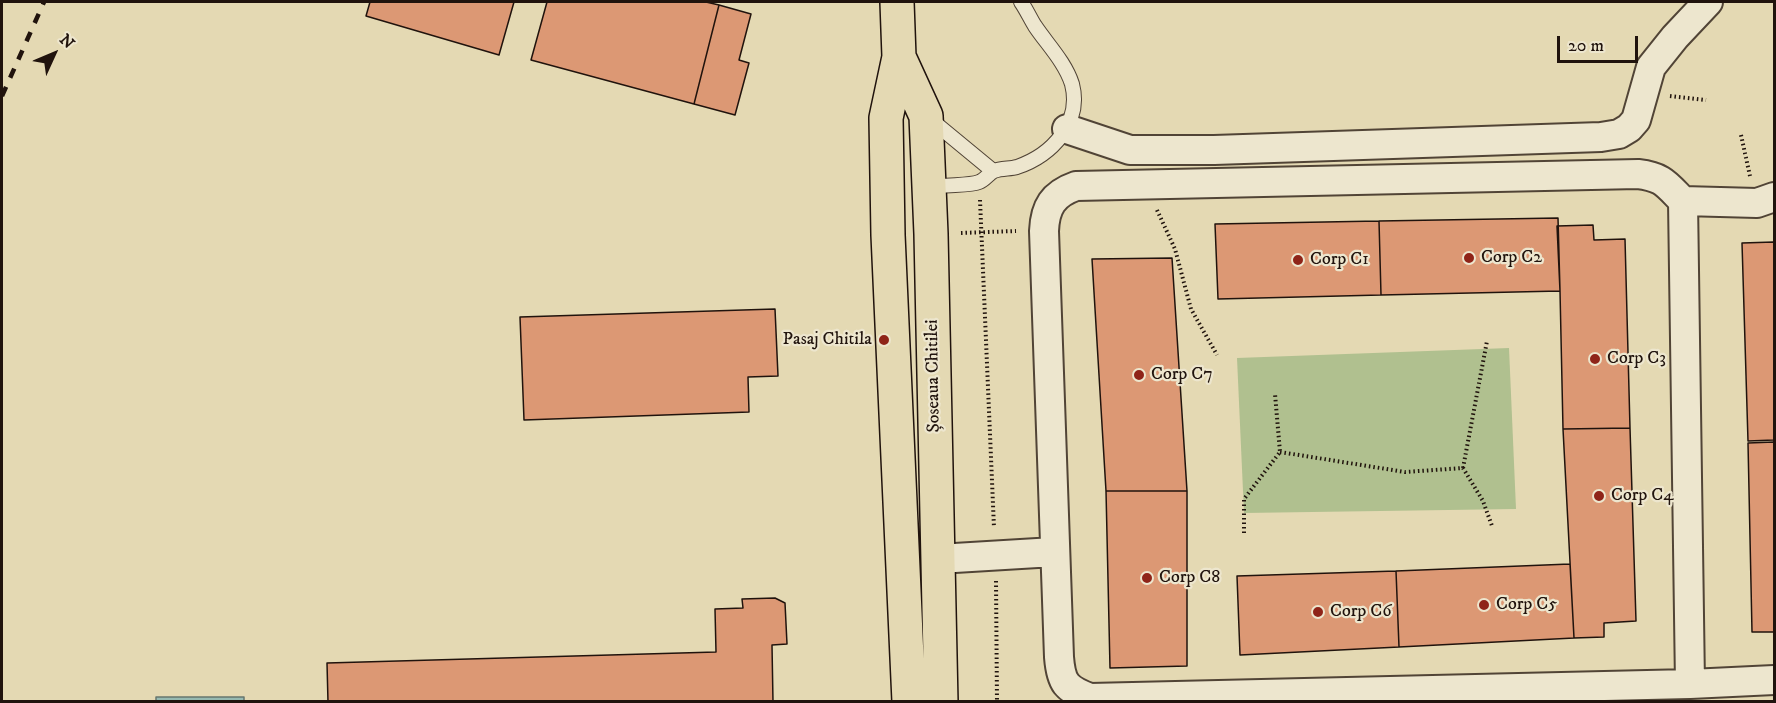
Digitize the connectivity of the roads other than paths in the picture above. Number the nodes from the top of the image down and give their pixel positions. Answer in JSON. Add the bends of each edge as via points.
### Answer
{"nodes":[{"id":1,"x":897,"y":2,"type":"edge"},
{"id":2,"x":1022,"y":2,"type":"edge"},
{"id":3,"x":1707,"y":2,"type":"edge"},
{"id":4,"x":899,"y":57,"type":"junction"},
{"id":5,"x":926,"y":116,"type":"junction"},
{"id":6,"x":1067,"y":129,"type":"junction"},
{"id":7,"x":993,"y":171,"type":"junction"},
{"id":8,"x":929,"y":186,"type":"junction"},
{"id":9,"x":888,"y":188,"type":"junction"},
{"id":10,"x":1766,"y":200,"type":"edge"},
{"id":11,"x":1683,"y":201,"type":"junction"},
{"id":12,"x":1054,"y":552,"type":"junction"},
{"id":13,"x":938,"y":559,"type":"junction"},
{"id":14,"x":1774,"y":680,"type":"edge"},
{"id":15,"x":1690,"y":684,"type":"junction"},
{"id":16,"x":1622,"y":693,"type":"edge"},
{"id":17,"x":1218,"y":698,"type":"edge"},
{"id":18,"x":909,"y":702,"type":"edge"},
{"id":19,"x":941,"y":702,"type":"edge"}],
"edges":[{"from":1,"to":4,"type":"main road","name":"Șoseaua Chitilei"},
{"from":2,"to":6,"type":"lane","via":[[1071,82],[1073,111]]},
{"from":3,"to":6,"type":"street","via":[[1651,67],[1636,120],[1619,134],[1130,150]]},
{"from":4,"to":5,"type":"main road","name":"Șoseaua Chitilei"},
{"from":4,"to":9,"type":"main road","name":"Șoseaua Chitilei","via":[[886,118]]},
{"from":5,"to":7,"type":"lane"},
{"from":5,"to":8,"type":"main road","name":"Șoseaua Chitilei"},
{"from":6,"to":7,"type":"lane","via":[[1047,151],[1030,161]]},
{"from":7,"to":8,"type":"lane","via":[[979,183]]},
{"from":8,"to":9,"type":"main road"},
{"from":8,"to":13,"type":"main road","name":"Șoseaua Chitilei"},
{"from":9,"to":18,"type":"main road","name":"Șoseaua Chitilei"},
{"from":10,"to":11,"type":"street"},
{"from":11,"to":12,"type":"street","via":[[1662,180],[1638,174],[1145,184],[1076,186],[1064,190],[1052,201],[1044,231]]},
{"from":11,"to":15,"type":"street"},
{"from":12,"to":13,"type":"street"},
{"from":12,"to":17,"type":"street","via":[[1060,674],[1066,686],[1090,698]]},
{"from":13,"to":19,"type":"main road","name":"Șoseaua Chitilei"},
{"from":14,"to":15,"type":"street"},
{"from":15,"to":16,"type":"street"},
{"from":16,"to":17,"type":"street"}]}
